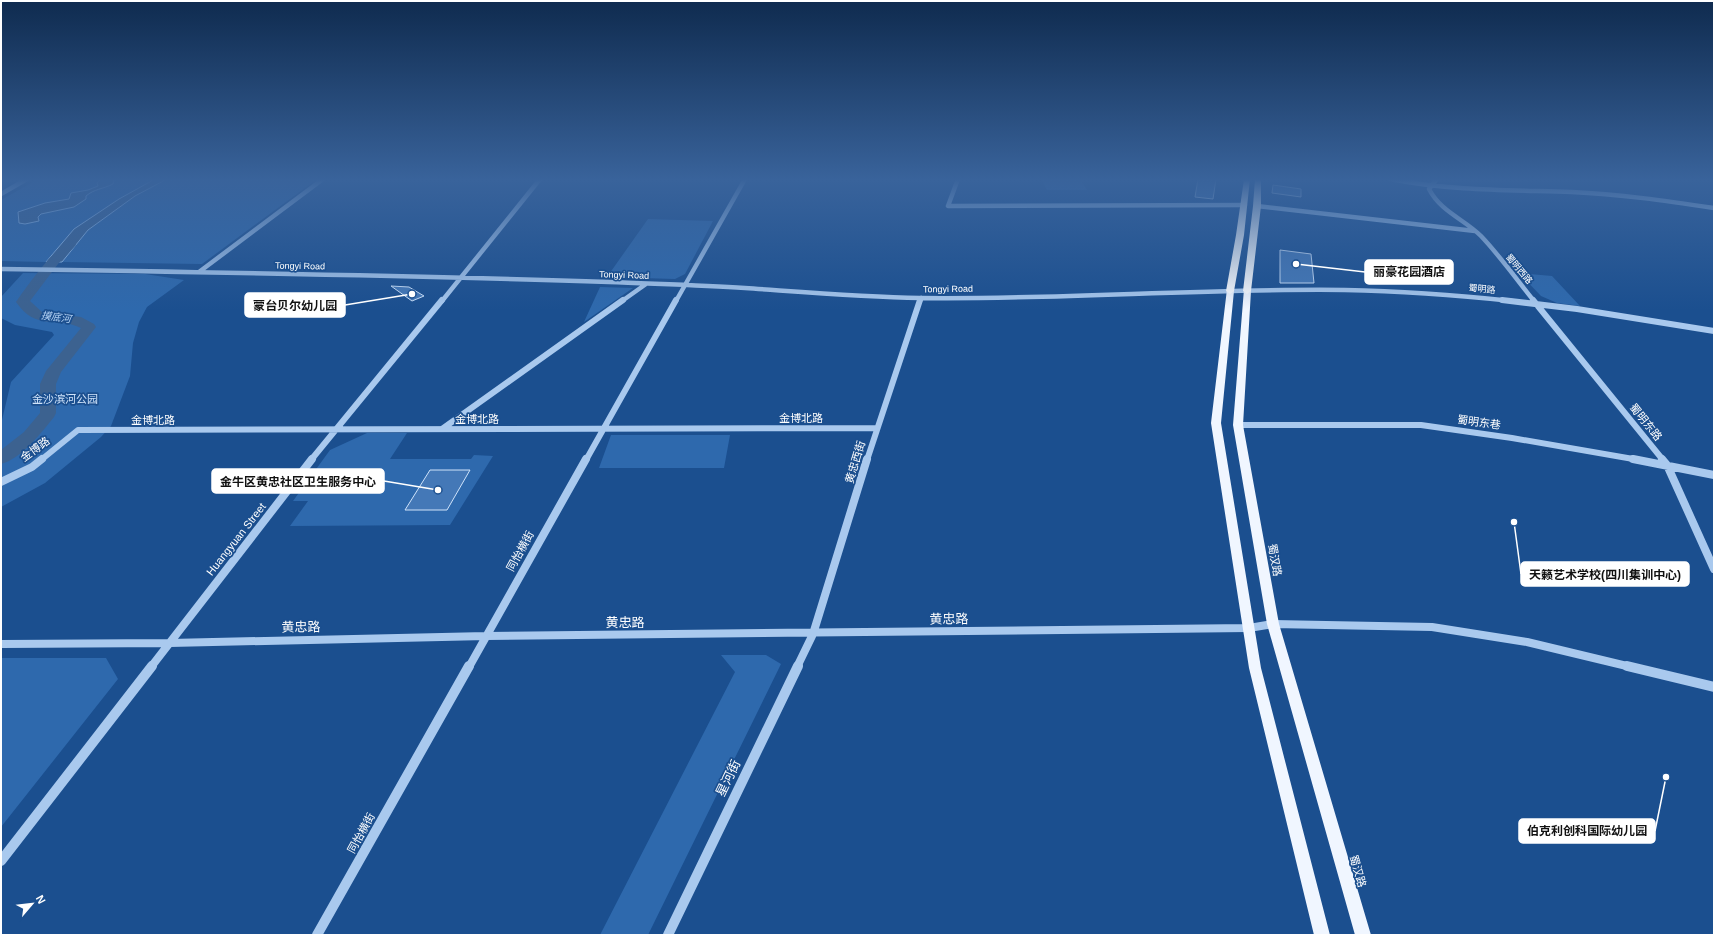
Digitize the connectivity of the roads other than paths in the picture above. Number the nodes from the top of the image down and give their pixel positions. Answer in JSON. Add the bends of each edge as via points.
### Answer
{"nodes":[{"id":1,"x":265,"y":223,"type":"edge"},
{"id":2,"x":505,"y":223,"type":"edge"},
{"id":3,"x":720,"y":223,"type":"edge"},
{"id":4,"x":1242,"y":223,"type":"edge"},
{"id":5,"x":1255,"y":223,"type":"edge"},
{"id":6,"x":1402,"y":223,"type":"edge"},
{"id":7,"x":1463,"y":223,"type":"edge"},
{"id":8,"x":1475,"y":231,"type":"junction"},
{"id":9,"x":1,"y":269,"type":"edge"},
{"id":10,"x":199,"y":272,"type":"junction"},
{"id":11,"x":461,"y":278,"type":"junction"},
{"id":12,"x":646,"y":284,"type":"junction"},
{"id":13,"x":684,"y":285,"type":"junction"},
{"id":14,"x":1230,"y":291,"type":"junction"},
{"id":15,"x":1247,"y":291,"type":"junction"},
{"id":16,"x":921,"y":298,"type":"junction"},
{"id":17,"x":1537,"y":303,"type":"junction"},
{"id":18,"x":1714,"y":331,"type":"edge"},
{"id":19,"x":1238,"y":425,"type":"junction"},
{"id":20,"x":603,"y":428,"type":"junction"},
{"id":21,"x":877,"y":428,"type":"junction"},
{"id":22,"x":335,"y":429,"type":"junction"},
{"id":23,"x":442,"y":429,"type":"junction"},
{"id":24,"x":78,"y":430,"type":"joint"},
{"id":25,"x":1667,"y":465,"type":"junction"},
{"id":26,"x":1714,"y":475,"type":"edge"},
{"id":27,"x":1,"y":482,"type":"edge"},
{"id":28,"x":1714,"y":569,"type":"edge"},
{"id":29,"x":1273,"y":624,"type":"junction"},
{"id":30,"x":1249,"y":628,"type":"junction"},
{"id":31,"x":813,"y":634,"type":"junction"},
{"id":32,"x":486,"y":636,"type":"junction"},
{"id":33,"x":170,"y":643,"type":"junction"},
{"id":34,"x":1,"y":644,"type":"edge"},
{"id":35,"x":1714,"y":687,"type":"edge"},
{"id":36,"x":1,"y":861,"type":"edge"},
{"id":37,"x":317,"y":935,"type":"edge"},
{"id":38,"x":668,"y":935,"type":"edge"},
{"id":39,"x":1322,"y":935,"type":"edge"},
{"id":40,"x":1363,"y":935,"type":"edge"}],
"edges":[{"from":1,"to":10,"type":"street"},
{"from":2,"to":11,"type":"street","name":"Huangyuan Street"},
{"from":3,"to":13,"type":"street","name":"同怡横街"},
{"from":4,"to":14,"type":"highway"},
{"from":5,"to":15,"type":"highway","name":"蜀汉路"},
{"from":6,"to":8,"type":"street"},
{"from":7,"to":8,"type":"street","name":"蜀明西路"},
{"from":8,"to":17,"type":"street","name":"蜀明西路"},
{"from":9,"to":10,"type":"street","name":"Tongyi Road"},
{"from":10,"to":11,"type":"street","name":"Tongyi Road"},
{"from":11,"to":12,"type":"street","name":"Tongyi Road"},
{"from":11,"to":22,"type":"street","name":"Huangyuan Street"},
{"from":12,"to":13,"type":"street","name":"Tongyi Road"},
{"from":12,"to":23,"type":"street"},
{"from":13,"to":16,"type":"street","name":"Tongyi Road"},
{"from":13,"to":20,"type":"street","name":"同怡横街"},
{"from":14,"to":15,"type":"street","name":"Tongyi Road"},
{"from":14,"to":16,"type":"street","name":"Tongyi Road"},
{"from":14,"to":30,"type":"main road","via":[[1216,423]]},
{"from":15,"to":17,"type":"street","name":"蜀明路","via":[[1407,292]]},
{"from":15,"to":19,"type":"main road","name":"蜀汉路"},
{"from":16,"to":21,"type":"street","name":"黄忠西街"},
{"from":17,"to":18,"type":"street","name":"蜀明路"},
{"from":17,"to":25,"type":"street","name":"蜀明东路"},
{"from":19,"to":25,"type":"street","name":"蜀明东巷","via":[[1421,425]]},
{"from":19,"to":29,"type":"main road","name":"蜀汉路"},
{"from":20,"to":21,"type":"street","name":"金博北路"},
{"from":20,"to":23,"type":"street","name":"金博北路"},
{"from":20,"to":32,"type":"street","name":"同怡横街"},
{"from":21,"to":31,"type":"street","name":"黄忠西街"},
{"from":22,"to":23,"type":"street","name":"金博北路"},
{"from":22,"to":24,"type":"street","name":"金博北路"},
{"from":22,"to":33,"type":"street","name":"Huangyuan Street"},
{"from":24,"to":27,"type":"street","name":"金博路","via":[[32,466]]},
{"from":25,"to":26,"type":"street","name":"蜀明东巷"},
{"from":25,"to":28,"type":"street","name":"蜀明东路"},
{"from":29,"to":30,"type":"street","name":"黄忠路"},
{"from":29,"to":35,"type":"street","name":"黄忠路","via":[[1432,627],[1527,642]]},
{"from":29,"to":40,"type":"main road","name":"蜀汉路"},
{"from":30,"to":31,"type":"street","name":"黄忠路"},
{"from":30,"to":39,"type":"main road","via":[[1255,668]]},
{"from":31,"to":32,"type":"street","name":"黄忠路"},
{"from":31,"to":38,"type":"street","name":"星河街"},
{"from":32,"to":33,"type":"street","name":"黄忠路"},
{"from":32,"to":37,"type":"street","name":"同怡横街"},
{"from":33,"to":34,"type":"street","name":"黄忠路"},
{"from":33,"to":36,"type":"street","name":"Huangyuan Street"}]}
